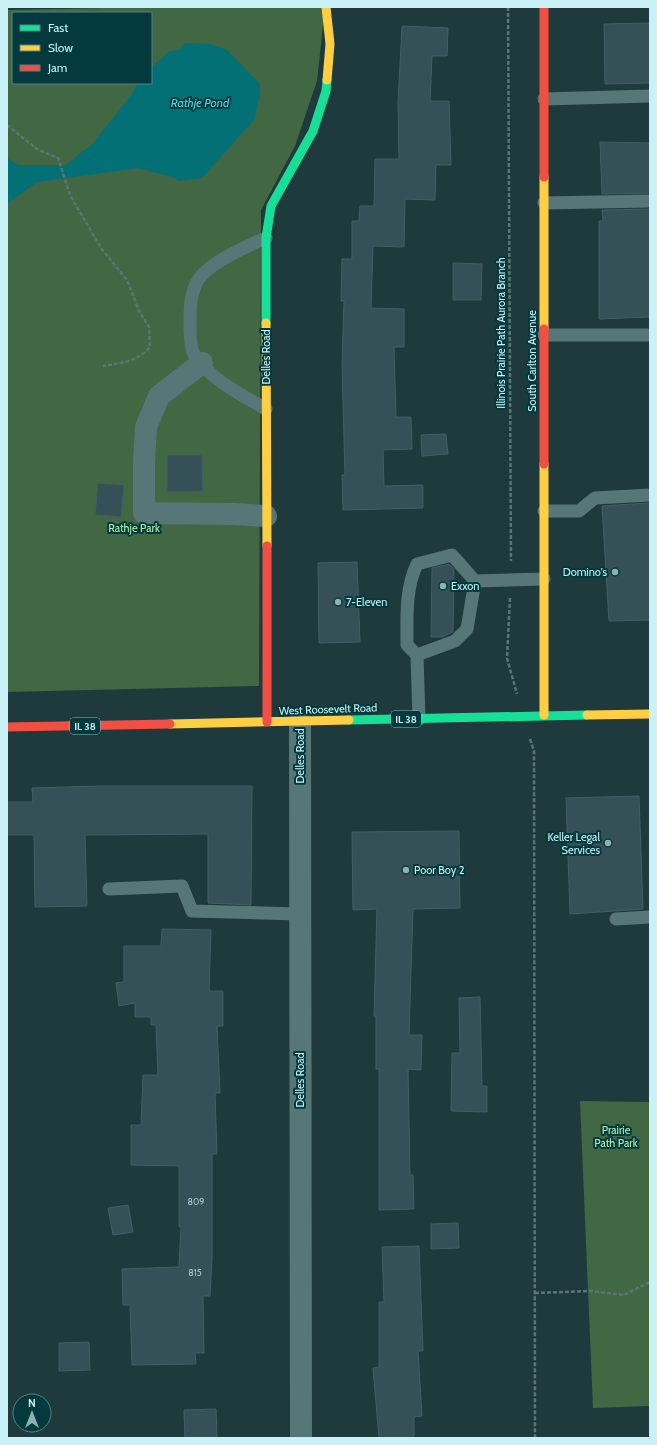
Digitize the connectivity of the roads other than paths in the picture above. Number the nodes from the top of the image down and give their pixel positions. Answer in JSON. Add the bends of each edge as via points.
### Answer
{"nodes":[{"id":1,"x":326,"y":7,"type":"edge"},
{"id":2,"x":544,"y":7,"type":"edge"},
{"id":3,"x":650,"y":96,"type":"edge"},
{"id":4,"x":544,"y":99,"type":"junction"},
{"id":5,"x":650,"y":201,"type":"edge"},
{"id":6,"x":544,"y":203,"type":"junction"},
{"id":7,"x":266,"y":238,"type":"junction"},
{"id":8,"x":544,"y":335,"type":"junction"},
{"id":9,"x":650,"y":335,"type":"edge"},
{"id":10,"x":202,"y":363,"type":"junction"},
{"id":11,"x":266,"y":409,"type":"junction"},
{"id":12,"x":650,"y":495,"type":"edge"},
{"id":13,"x":544,"y":511,"type":"junction"},
{"id":14,"x":266,"y":516,"type":"junction"},
{"id":15,"x":544,"y":579,"type":"junction"},
{"id":16,"x":475,"y":581,"type":"junction"},
{"id":17,"x":417,"y":655,"type":"junction"},
{"id":18,"x":650,"y":714,"type":"edge"},
{"id":19,"x":544,"y":715,"type":"junction"},
{"id":20,"x":419,"y":719,"type":"junction"},
{"id":21,"x":268,"y":722,"type":"junction"},
{"id":22,"x":300,"y":722,"type":"junction"},
{"id":23,"x":7,"y":727,"type":"edge"},
{"id":24,"x":109,"y":889,"type":"dead end"},
{"id":25,"x":299,"y":914,"type":"junction"},
{"id":26,"x":650,"y":917,"type":"edge"},
{"id":27,"x":616,"y":919,"type":"dead end"},
{"id":28,"x":301,"y":1438,"type":"edge"}],
"edges":[{"from":1,"to":7,"type":"street","name":"Delles Road","via":[[330,44],[326,90],[313,132],[271,206]]},
{"from":2,"to":4,"type":"street","name":"South Carlton Avenue"},
{"from":3,"to":4,"type":"lane"},
{"from":4,"to":6,"type":"street","name":"South Carlton Avenue"},
{"from":5,"to":6,"type":"lane"},
{"from":6,"to":8,"type":"street","name":"South Carlton Avenue"},
{"from":7,"to":10,"type":"lane","via":[[216,264],[197,281],[190,301],[190,329],[194,356]]},
{"from":7,"to":11,"type":"street","name":"Delles Road"},
{"from":8,"to":9,"type":"lane"},
{"from":8,"to":13,"type":"street","name":"South Carlton Avenue"},
{"from":10,"to":11,"type":"lane","via":[[225,386]]},
{"from":10,"to":14,"type":"street","via":[[159,396],[146,427],[144,513]]},
{"from":11,"to":14,"type":"street","name":"Delles Road"},
{"from":12,"to":13,"type":"lane","via":[[595,498],[579,511]]},
{"from":13,"to":15,"type":"street","name":"South Carlton Avenue"},
{"from":14,"to":21,"type":"street","name":"Delles Road"},
{"from":15,"to":16,"type":"lane"},
{"from":15,"to":19,"type":"street","name":"South Carlton Avenue"},
{"from":16,"to":17,"type":"lane","via":[[467,629],[454,642]]},
{"from":16,"to":17,"type":"lane","via":[[452,555],[417,564],[408,601],[407,646]]},
{"from":17,"to":20,"type":"lane"},
{"from":18,"to":19,"type":"street","name":"West Roosevelt Road","number":"IL 38"},
{"from":19,"to":20,"type":"street","name":"West Roosevelt Road","number":"IL 38"},
{"from":20,"to":22,"type":"street","name":"West Roosevelt Road","number":"IL 38"},
{"from":21,"to":22,"type":"street","name":"West Roosevelt Road","number":"IL 38"},
{"from":21,"to":23,"type":"street","name":"West Roosevelt Road","number":"IL 38"},
{"from":22,"to":25,"type":"street","name":"Delles Road"},
{"from":24,"to":25,"type":"lane","via":[[182,886],[192,911]]},
{"from":25,"to":28,"type":"street","name":"Delles Road"},
{"from":26,"to":27,"type":"lane"}]}
